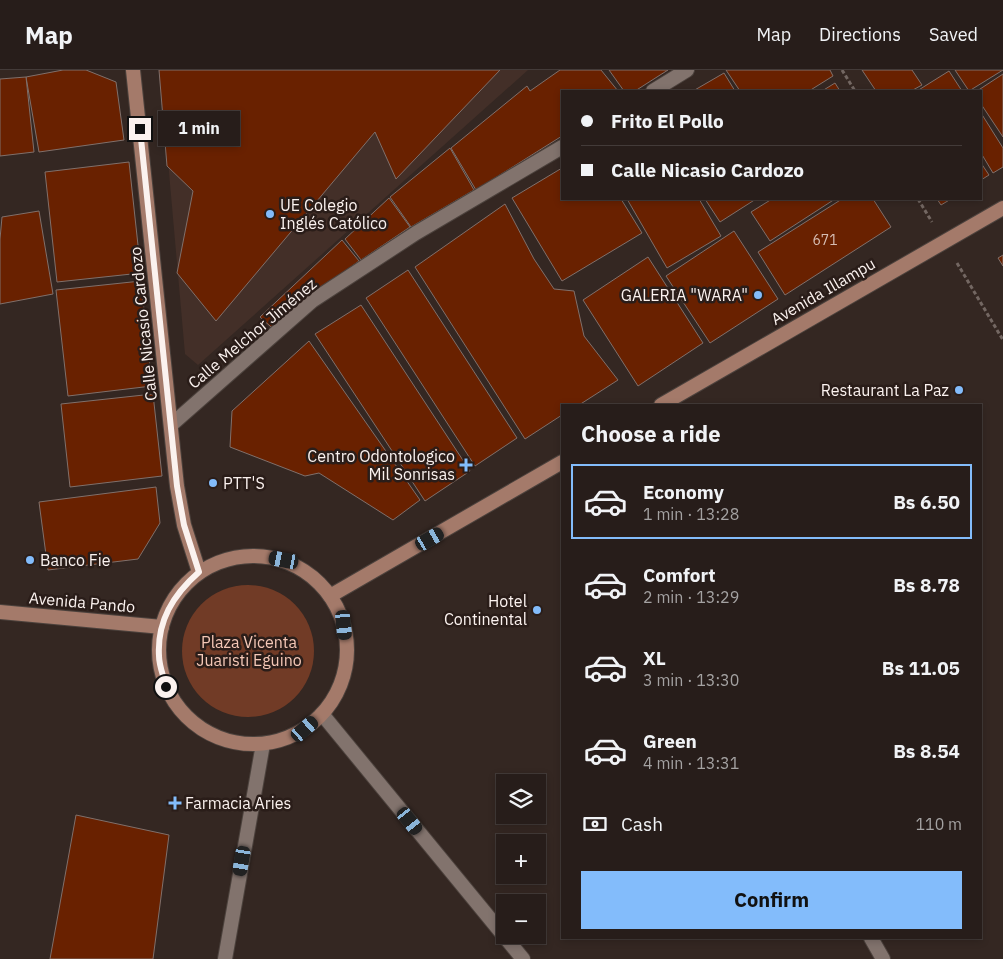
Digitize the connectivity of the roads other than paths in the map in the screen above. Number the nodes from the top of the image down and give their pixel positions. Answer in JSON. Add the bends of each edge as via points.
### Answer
{"nodes":[{"id":1,"x":134,"y":70,"type":"edge"},
{"id":2,"x":687,"y":70,"type":"edge"},
{"id":3,"x":655,"y":90,"type":"edge"},
{"id":4,"x":561,"y":148,"type":"edge"},
{"id":5,"x":1003,"y":208,"type":"edge"},
{"id":6,"x":663,"y":404,"type":"edge"},
{"id":7,"x":171,"y":425,"type":"junction"},
{"id":8,"x":561,"y":463,"type":"edge"},
{"id":9,"x":199,"y":572,"type":"junction"},
{"id":10,"x":330,"y":596,"type":"junction"},
{"id":11,"x":0,"y":612,"type":"edge"},
{"id":12,"x":162,"y":627,"type":"junction"},
{"id":13,"x":322,"y":714,"type":"junction"},
{"id":14,"x":262,"y":744,"type":"junction"},
{"id":15,"x":872,"y":939,"type":"edge"},
{"id":16,"x":225,"y":959,"type":"edge"},
{"id":17,"x":523,"y":959,"type":"edge"},
{"id":18,"x":884,"y":959,"type":"edge"}],
"edges":[{"from":1,"to":7,"type":"main road","name":"Calle Nicasio Cardozo"},
{"from":2,"to":3,"type":"street"},
{"from":4,"to":7,"type":"street","name":"Calle Melchor Jiménez","via":[[416,233],[312,301]]},
{"from":5,"to":6,"type":"main road","name":"Avenida Illampu"},
{"from":7,"to":9,"type":"main road","name":"Calle Nicasio Cardozo","via":[[179,502]]},
{"from":8,"to":10,"type":"main road"},
{"from":9,"to":10,"type":"main road","via":[[226,559],[255,555],[284,560],[310,575]]},
{"from":9,"to":12,"type":"main road","via":[[182,587],[169,606]]},
{"from":10,"to":13,"type":"main road","via":[[344,625],[347,657],[339,688]]},
{"from":11,"to":12,"type":"main road","name":"Avenida Pando"},
{"from":12,"to":14,"type":"main road","via":[[159,657],[166,687],[182,712],[204,731],[226,740]]},
{"from":13,"to":14,"type":"main road","via":[[305,729],[284,739]]},
{"from":13,"to":17,"type":"street"},
{"from":14,"to":16,"type":"street"},
{"from":15,"to":18,"type":"street"}]}
